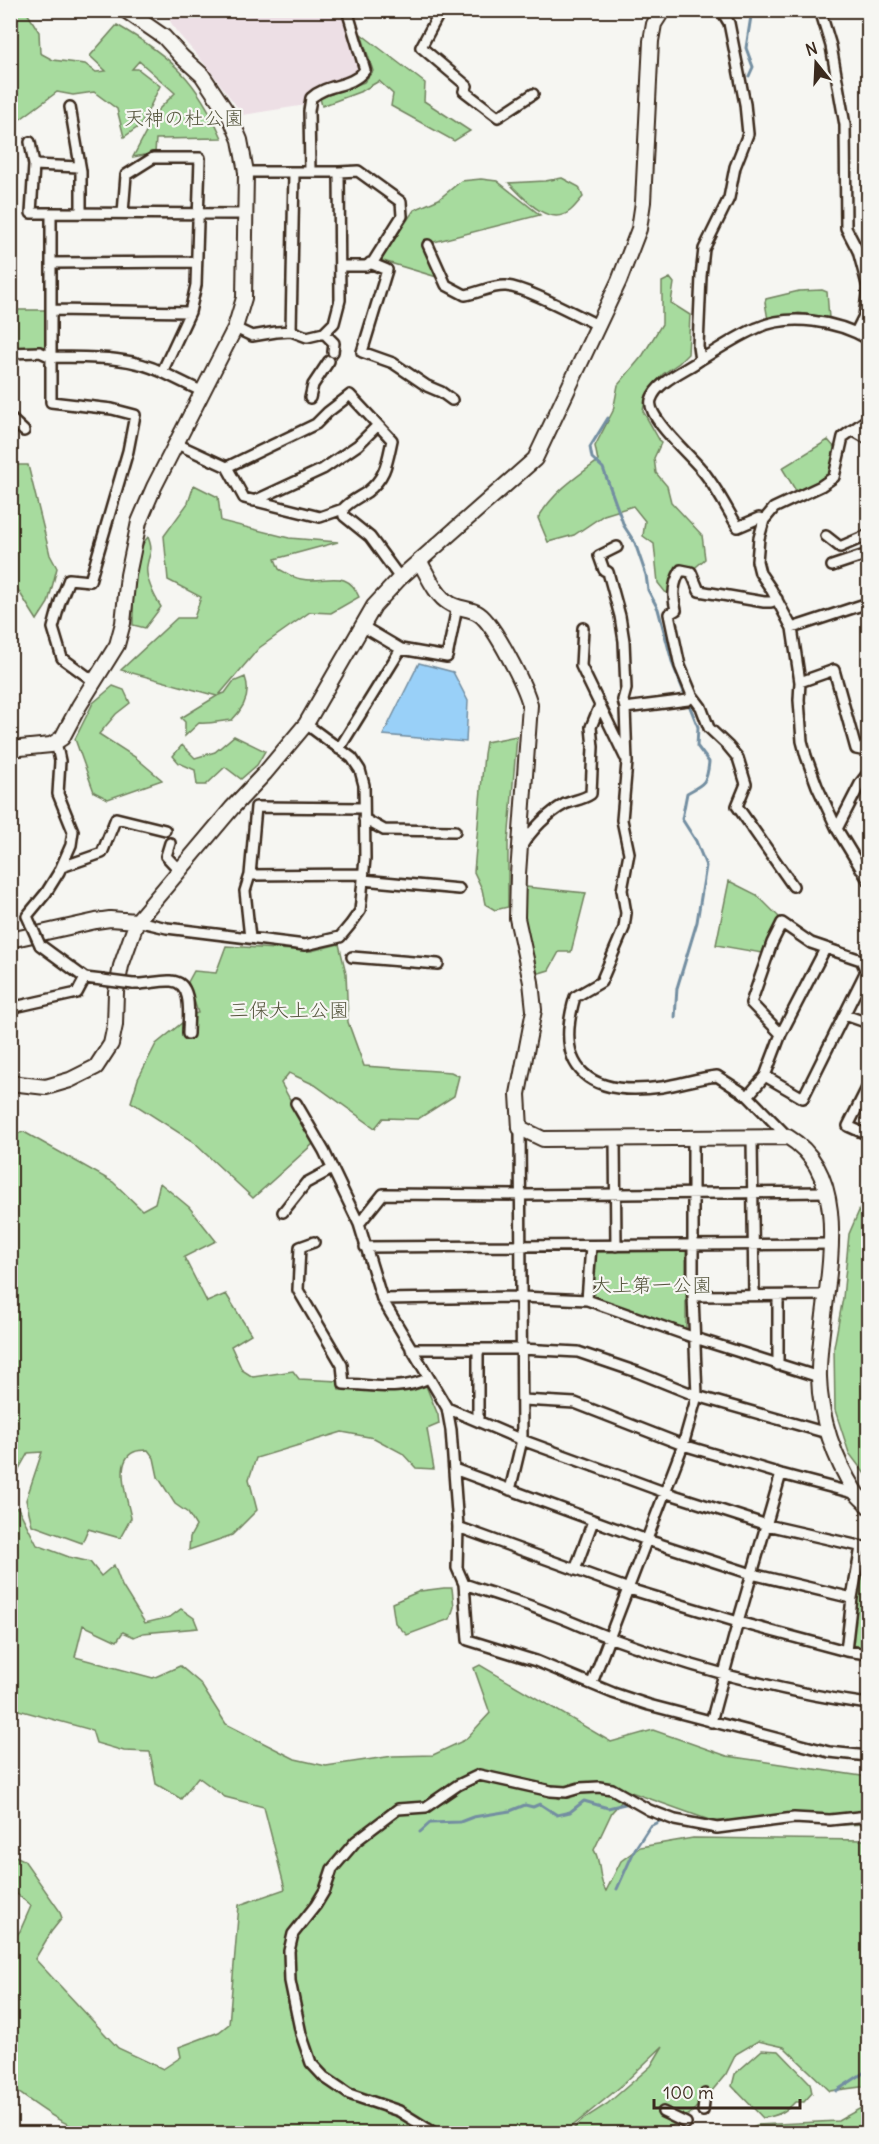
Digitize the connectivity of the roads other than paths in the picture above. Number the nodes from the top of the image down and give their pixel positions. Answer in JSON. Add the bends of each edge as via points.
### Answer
{"nodes":[{"id":1,"x":125,"y":10,"type":"edge"},
{"id":2,"x":347,"y":10,"type":"edge"},
{"id":3,"x":441,"y":10,"type":"edge"},
{"id":4,"x":663,"y":10,"type":"edge"},
{"id":5,"x":820,"y":10,"type":"edge"},
{"id":6,"x":723,"y":11,"type":"edge"},
{"id":7,"x":533,"y":94,"type":"dead end"},
{"id":8,"x":69,"y":107,"type":"dead end"},
{"id":9,"x":30,"y":142,"type":"dead end"},
{"id":10,"x":34,"y":165,"type":"junction"},
{"id":11,"x":80,"y":167,"type":"junction"},
{"id":12,"x":310,"y":171,"type":"junction"},
{"id":13,"x":246,"y":172,"type":"junction"},
{"id":14,"x":339,"y":172,"type":"junction"},
{"id":15,"x":294,"y":173,"type":"junction"},
{"id":16,"x":51,"y":213,"type":"junction"},
{"id":17,"x":81,"y":213,"type":"junction"},
{"id":18,"x":123,"y":213,"type":"junction"},
{"id":19,"x":197,"y":214,"type":"junction"},
{"id":20,"x":245,"y":214,"type":"junction"},
{"id":21,"x":428,"y":245,"type":"dead end"},
{"id":22,"x":196,"y":262,"type":"junction"},
{"id":23,"x":52,"y":263,"type":"junction"},
{"id":24,"x":370,"y":263,"type":"junction"},
{"id":25,"x":339,"y":266,"type":"junction"},
{"id":26,"x":52,"y":310,"type":"junction"},
{"id":27,"x":190,"y":312,"type":"junction"},
{"id":28,"x":598,"y":325,"type":"junction"},
{"id":29,"x":235,"y":328,"type":"junction"},
{"id":30,"x":291,"y":332,"type":"junction"},
{"id":31,"x":856,"y":332,"type":"junction"},
{"id":32,"x":324,"y":333,"type":"junction"},
{"id":33,"x":868,"y":339,"type":"edge"},
{"id":34,"x":10,"y":353,"type":"edge"},
{"id":35,"x":51,"y":357,"type":"junction"},
{"id":36,"x":700,"y":360,"type":"junction"},
{"id":37,"x":162,"y":372,"type":"junction"},
{"id":38,"x":203,"y":392,"type":"junction"},
{"id":39,"x":310,"y":398,"type":"dead end"},
{"id":40,"x":452,"y":400,"type":"dead end"},
{"id":41,"x":10,"y":418,"type":"edge"},
{"id":42,"x":868,"y":419,"type":"edge"},
{"id":43,"x":378,"y":425,"type":"junction"},
{"id":44,"x":852,"y":430,"type":"junction"},
{"id":45,"x":24,"y":431,"type":"dead end"},
{"id":46,"x":868,"y":439,"type":"edge"},
{"id":47,"x":177,"y":444,"type":"junction"},
{"id":48,"x":227,"y":467,"type":"junction"},
{"id":49,"x":254,"y":501,"type":"junction"},
{"id":50,"x":343,"y":509,"type":"junction"},
{"id":51,"x":764,"y":519,"type":"junction"},
{"id":52,"x":868,"y":535,"type":"edge"},
{"id":53,"x":825,"y":536,"type":"dead end"},
{"id":54,"x":617,"y":547,"type":"dead end"},
{"id":55,"x":868,"y":555,"type":"edge"},
{"id":56,"x":420,"y":562,"type":"junction"},
{"id":57,"x":832,"y":566,"type":"dead end"},
{"id":58,"x":400,"y":578,"type":"junction"},
{"id":59,"x":777,"y":599,"type":"junction"},
{"id":60,"x":866,"y":601,"type":"edge"},
{"id":61,"x":457,"y":606,"type":"junction"},
{"id":62,"x":362,"y":626,"type":"junction"},
{"id":63,"x":583,"y":628,"type":"dead end"},
{"id":64,"x":792,"y":628,"type":"junction"},
{"id":65,"x":401,"y":649,"type":"junction"},
{"id":66,"x":95,"y":682,"type":"junction"},
{"id":67,"x":800,"y":682,"type":"junction"},
{"id":68,"x":692,"y":695,"type":"junction"},
{"id":69,"x":600,"y":705,"type":"junction"},
{"id":70,"x":625,"y":708,"type":"junction"},
{"id":71,"x":306,"y":724,"type":"junction"},
{"id":72,"x":56,"y":742,"type":"junction"},
{"id":73,"x":868,"y":742,"type":"edge"},
{"id":74,"x":10,"y":749,"type":"edge"},
{"id":75,"x":339,"y":749,"type":"junction"},
{"id":76,"x":627,"y":762,"type":"junction"},
{"id":77,"x":868,"y":772,"type":"edge"},
{"id":78,"x":364,"y":808,"type":"junction"},
{"id":79,"x":364,"y":819,"type":"junction"},
{"id":80,"x":837,"y":829,"type":"junction"},
{"id":81,"x":165,"y":830,"type":"dead end"},
{"id":82,"x":455,"y":831,"type":"dead end"},
{"id":83,"x":170,"y":843,"type":"dead end"},
{"id":84,"x":520,"y":848,"type":"junction"},
{"id":85,"x":868,"y":862,"type":"edge"},
{"id":86,"x":62,"y":867,"type":"junction"},
{"id":87,"x":860,"y":869,"type":"junction"},
{"id":88,"x":180,"y":870,"type":"junction"},
{"id":89,"x":250,"y":875,"type":"junction"},
{"id":90,"x":363,"y":877,"type":"junction"},
{"id":91,"x":868,"y":880,"type":"edge"},
{"id":92,"x":793,"y":886,"type":"dead end"},
{"id":93,"x":459,"y":889,"type":"dead end"},
{"id":94,"x":137,"y":921,"type":"junction"},
{"id":95,"x":250,"y":938,"type":"junction"},
{"id":96,"x":10,"y":940,"type":"edge"},
{"id":97,"x":825,"y":949,"type":"junction"},
{"id":98,"x":352,"y":957,"type":"dead end"},
{"id":99,"x":438,"y":964,"type":"dead end"},
{"id":100,"x":85,"y":978,"type":"junction"},
{"id":101,"x":10,"y":1008,"type":"edge"},
{"id":102,"x":845,"y":1015,"type":"junction"},
{"id":103,"x":868,"y":1023,"type":"edge"},
{"id":104,"x":188,"y":1034,"type":"dead end"},
{"id":105,"x":781,"y":1034,"type":"junction"},
{"id":106,"x":765,"y":1076,"type":"junction"},
{"id":107,"x":10,"y":1083,"type":"edge"},
{"id":108,"x":868,"y":1086,"type":"edge"},
{"id":109,"x":748,"y":1096,"type":"junction"},
{"id":110,"x":296,"y":1103,"type":"dead end"},
{"id":111,"x":520,"y":1128,"type":"junction"},
{"id":112,"x":868,"y":1135,"type":"edge"},
{"id":113,"x":788,"y":1137,"type":"junction"},
{"id":114,"x":753,"y":1138,"type":"junction"},
{"id":115,"x":615,"y":1139,"type":"junction"},
{"id":116,"x":693,"y":1139,"type":"junction"},
{"id":117,"x":332,"y":1169,"type":"junction"},
{"id":118,"x":753,"y":1192,"type":"junction"},
{"id":119,"x":827,"y":1192,"type":"junction"},
{"id":120,"x":694,"y":1193,"type":"junction"},
{"id":121,"x":616,"y":1194,"type":"junction"},
{"id":122,"x":521,"y":1195,"type":"junction"},
{"id":123,"x":283,"y":1212,"type":"dead end"},
{"id":124,"x":359,"y":1224,"type":"junction"},
{"id":125,"x":314,"y":1242,"type":"dead end"},
{"id":126,"x":754,"y":1243,"type":"junction"},
{"id":127,"x":692,"y":1244,"type":"junction"},
{"id":128,"x":830,"y":1244,"type":"junction"},
{"id":129,"x":591,"y":1245,"type":"junction"},
{"id":130,"x":521,"y":1246,"type":"junction"},
{"id":131,"x":616,"y":1246,"type":"junction"},
{"id":132,"x":365,"y":1247,"type":"junction"},
{"id":133,"x":754,"y":1295,"type":"junction"},
{"id":134,"x":826,"y":1295,"type":"junction"},
{"id":135,"x":693,"y":1296,"type":"junction"},
{"id":136,"x":778,"y":1296,"type":"junction"},
{"id":137,"x":522,"y":1298,"type":"junction"},
{"id":138,"x":382,"y":1299,"type":"junction"},
{"id":139,"x":587,"y":1300,"type":"junction"},
{"id":140,"x":695,"y":1338,"type":"junction"},
{"id":141,"x":411,"y":1349,"type":"junction"},
{"id":142,"x":478,"y":1349,"type":"junction"},
{"id":143,"x":521,"y":1349,"type":"junction"},
{"id":144,"x":778,"y":1365,"type":"junction"},
{"id":145,"x":819,"y":1377,"type":"junction"},
{"id":146,"x":429,"y":1378,"type":"junction"},
{"id":147,"x":697,"y":1396,"type":"junction"},
{"id":148,"x":523,"y":1400,"type":"junction"},
{"id":149,"x":447,"y":1408,"type":"junction"},
{"id":150,"x":478,"y":1421,"type":"junction"},
{"id":151,"x":827,"y":1433,"type":"junction"},
{"id":152,"x":522,"y":1440,"type":"junction"},
{"id":153,"x":683,"y":1445,"type":"junction"},
{"id":154,"x":454,"y":1469,"type":"junction"},
{"id":155,"x":781,"y":1474,"type":"junction"},
{"id":156,"x":510,"y":1490,"type":"junction"},
{"id":157,"x":664,"y":1492,"type":"junction"},
{"id":158,"x":857,"y":1494,"type":"junction"},
{"id":159,"x":868,"y":1506,"type":"edge"},
{"id":160,"x":593,"y":1521,"type":"junction"},
{"id":161,"x":767,"y":1525,"type":"junction"},
{"id":162,"x":458,"y":1527,"type":"junction"},
{"id":163,"x":647,"y":1540,"type":"junction"},
{"id":164,"x":865,"y":1548,"type":"edge"},
{"id":165,"x":575,"y":1570,"type":"junction"},
{"id":166,"x":752,"y":1574,"type":"junction"},
{"id":167,"x":464,"y":1584,"type":"junction"},
{"id":168,"x":628,"y":1589,"type":"junction"},
{"id":169,"x":852,"y":1598,"type":"junction"},
{"id":170,"x":738,"y":1622,"type":"junction"},
{"id":171,"x":609,"y":1637,"type":"junction"},
{"id":172,"x":846,"y":1651,"type":"junction"},
{"id":173,"x":868,"y":1654,"type":"edge"},
{"id":174,"x":724,"y":1673,"type":"junction"},
{"id":175,"x":592,"y":1683,"type":"junction"},
{"id":176,"x":868,"y":1704,"type":"edge"},
{"id":177,"x":711,"y":1722,"type":"junction"},
{"id":178,"x":868,"y":1756,"type":"edge"},
{"id":179,"x":868,"y":1816,"type":"edge"},
{"id":180,"x":705,"y":2094,"type":"dead end"},
{"id":181,"x":703,"y":2111,"type":"dead end"},
{"id":182,"x":663,"y":2112,"type":"dead end"},
{"id":183,"x":686,"y":2122,"type":"dead end"},
{"id":184,"x":436,"y":2133,"type":"edge"}],
"edges":[{"from":1,"to":13,"type":"street","via":[[164,37],[202,75],[230,117],[240,140]]},
{"from":2,"to":12,"type":"street","via":[[364,70],[357,80],[319,91],[311,98]]},
{"from":3,"to":7,"type":"street","via":[[421,47],[467,86],[464,91],[498,117]]},
{"from":4,"to":28,"type":"street","via":[[654,24],[651,41],[639,230]]},
{"from":5,"to":31,"type":"street","via":[[831,46],[845,125],[846,228],[858,251],[868,288],[864,316]]},
{"from":6,"to":36,"type":"street","via":[[729,23],[748,134],[735,167],[729,198],[704,249],[700,276]]},
{"from":8,"to":11,"type":"street"},
{"from":9,"to":10,"type":"street"},
{"from":10,"to":11,"type":"street"},
{"from":10,"to":16,"type":"street","via":[[31,213]]},
{"from":11,"to":17,"type":"street"},
{"from":12,"to":14,"type":"street"},
{"from":12,"to":15,"type":"street"},
{"from":13,"to":15,"type":"street"},
{"from":13,"to":20,"type":"street"},
{"from":14,"to":24,"type":"street","via":[[358,171],[401,202],[402,216]]},
{"from":14,"to":25,"type":"street"},
{"from":15,"to":30,"type":"street"},
{"from":16,"to":17,"type":"street"},
{"from":16,"to":23,"type":"street"},
{"from":17,"to":18,"type":"street"},
{"from":18,"to":19,"type":"street"},
{"from":18,"to":19,"type":"street","via":[[126,175],[153,158],[200,158]]},
{"from":19,"to":20,"type":"street"},
{"from":19,"to":22,"type":"street"},
{"from":20,"to":29,"type":"street","via":[[244,298]]},
{"from":21,"to":28,"type":"street","via":[[446,285],[465,296],[506,286]]},
{"from":22,"to":23,"type":"street"},
{"from":22,"to":27,"type":"street"},
{"from":23,"to":26,"type":"street"},
{"from":24,"to":25,"type":"street"},
{"from":24,"to":40,"type":"street","via":[[387,270],[362,352],[393,363]]},
{"from":25,"to":32,"type":"street","via":[[339,310]]},
{"from":26,"to":27,"type":"street"},
{"from":26,"to":35,"type":"street"},
{"from":27,"to":37,"type":"street"},
{"from":28,"to":56,"type":"street","via":[[535,459]]},
{"from":29,"to":30,"type":"street","via":[[252,336]]},
{"from":29,"to":38,"type":"street"},
{"from":30,"to":32,"type":"street","via":[[307,337]]},
{"from":31,"to":33,"type":"street"},
{"from":31,"to":36,"type":"street","via":[[800,320],[779,321],[758,327]]},
{"from":32,"to":39,"type":"street","via":[[334,343],[331,357],[313,385]]},
{"from":34,"to":35,"type":"street","via":[[40,352]]},
{"from":35,"to":37,"type":"street","via":[[127,360]]},
{"from":35,"to":66,"type":"street","via":[[51,402],[135,415],[90,581],[69,579],[53,628],[62,658]]},
{"from":36,"to":51,"type":"street","via":[[664,381],[654,392],[650,403],[653,415],[702,470],[738,527]]},
{"from":37,"to":38,"type":"street"},
{"from":38,"to":47,"type":"street"},
{"from":41,"to":45,"type":"street"},
{"from":42,"to":44,"type":"street"},
{"from":43,"to":48,"type":"street","via":[[351,395],[316,424]]},
{"from":43,"to":49,"type":"street","via":[[358,445],[323,469]]},
{"from":43,"to":50,"type":"street","via":[[392,440],[385,473]]},
{"from":44,"to":46,"type":"street"},
{"from":44,"to":51,"type":"street","via":[[843,437],[834,477],[774,508]]},
{"from":47,"to":48,"type":"street"},
{"from":47,"to":66,"type":"street","via":[[139,522],[117,645]]},
{"from":48,"to":49,"type":"street","via":[[244,498]]},
{"from":49,"to":50,"type":"street","via":[[320,518]]},
{"from":50,"to":58,"type":"street","via":[[344,516],[370,537]]},
{"from":51,"to":59,"type":"street","via":[[757,561]]},
{"from":52,"to":53,"type":"street","via":[[840,547]]},
{"from":54,"to":70,"type":"street","via":[[599,556],[608,572],[620,616]]},
{"from":55,"to":57,"type":"street"},
{"from":56,"to":58,"type":"street"},
{"from":56,"to":61,"type":"street","via":[[441,596]]},
{"from":58,"to":62,"type":"street","via":[[374,606]]},
{"from":59,"to":64,"type":"street"},
{"from":59,"to":68,"type":"street","via":[[764,602],[699,591],[691,572],[681,570],[675,580],[676,610],[669,614],[680,666]]},
{"from":60,"to":64,"type":"street"},
{"from":61,"to":65,"type":"street","via":[[447,657]]},
{"from":61,"to":84,"type":"street","via":[[479,614],[527,690],[529,736]]},
{"from":62,"to":65,"type":"street"},
{"from":62,"to":71,"type":"street"},
{"from":63,"to":69,"type":"street","via":[[582,666]]},
{"from":64,"to":67,"type":"street"},
{"from":65,"to":75,"type":"street"},
{"from":66,"to":72,"type":"street"},
{"from":67,"to":73,"type":"street","via":[[834,670],[856,749],[861,750]]},
{"from":67,"to":80,"type":"street","via":[[802,741]]},
{"from":68,"to":70,"type":"street","via":[[688,700]]},
{"from":68,"to":92,"type":"street","via":[[709,728],[738,758],[746,784],[737,806]]},
{"from":69,"to":76,"type":"street"},
{"from":69,"to":84,"type":"street","via":[[591,727],[591,794],[552,814],[527,836]]},
{"from":70,"to":76,"type":"street"},
{"from":71,"to":75,"type":"street"},
{"from":71,"to":88,"type":"street"},
{"from":72,"to":74,"type":"street"},
{"from":72,"to":86,"type":"street","via":[[60,761],[58,794],[73,831]]},
{"from":75,"to":78,"type":"street","via":[[360,770]]},
{"from":76,"to":109,"type":"street","via":[[622,820],[629,853],[622,890],[624,928],[601,982],[575,997],[569,1024],[570,1052],[576,1068],[590,1079],[609,1085],[659,1088],[717,1076]]},
{"from":77,"to":80,"type":"street"},
{"from":78,"to":79,"type":"street"},
{"from":78,"to":89,"type":"street","via":[[256,807]]},
{"from":79,"to":82,"type":"street","via":[[384,830]]},
{"from":79,"to":90,"type":"street"},
{"from":80,"to":87,"type":"street"},
{"from":81,"to":86,"type":"street","via":[[116,818],[102,853]]},
{"from":83,"to":88,"type":"street","via":[[166,856]]},
{"from":84,"to":111,"type":"street","via":[[517,918],[534,1010],[518,1094]]},
{"from":85,"to":87,"type":"street"},
{"from":86,"to":100,"type":"street","bridge":true,"via":[[27,916],[40,945]]},
{"from":87,"to":91,"type":"street"},
{"from":88,"to":94,"type":"street"},
{"from":89,"to":90,"type":"street"},
{"from":89,"to":95,"type":"street","via":[[245,891]]},
{"from":90,"to":93,"type":"street"},
{"from":90,"to":95,"type":"street","via":[[360,911],[340,937],[304,945]]},
{"from":94,"to":95,"type":"street"},
{"from":94,"to":96,"type":"street","via":[[96,921]]},
{"from":94,"to":107,"type":"street","via":[[121,966],[115,1024],[104,1057],[96,1067],[46,1087]]},
{"from":97,"to":102,"type":"street","via":[[861,960],[866,971]]},
{"from":97,"to":105,"type":"street"},
{"from":97,"to":105,"type":"street","via":[[782,923],[751,1003]]},
{"from":98,"to":99,"type":"street"},
{"from":100,"to":101,"type":"street","via":[[77,993]]},
{"from":100,"to":104,"type":"street","bridge":true,"via":[[147,985],[173,981],[183,986],[188,995]]},
{"from":102,"to":103,"type":"street"},
{"from":102,"to":106,"type":"street","via":[[803,1098]]},
{"from":105,"to":106,"type":"street"},
{"from":106,"to":109,"type":"street"},
{"from":108,"to":112,"type":"street","via":[[848,1126]]},
{"from":109,"to":113,"type":"street"},
{"from":110,"to":117,"type":"street"},
{"from":111,"to":115,"type":"street","via":[[543,1139]]},
{"from":111,"to":122,"type":"street"},
{"from":113,"to":114,"type":"street"},
{"from":113,"to":119,"type":"street","via":[[808,1152]]},
{"from":114,"to":116,"type":"street"},
{"from":114,"to":118,"type":"street"},
{"from":115,"to":116,"type":"street"},
{"from":115,"to":121,"type":"street"},
{"from":116,"to":120,"type":"street"},
{"from":117,"to":123,"type":"street","via":[[306,1183]]},
{"from":117,"to":124,"type":"street"},
{"from":118,"to":119,"type":"street"},
{"from":118,"to":120,"type":"street"},
{"from":118,"to":126,"type":"street"},
{"from":119,"to":128,"type":"street","via":[[831,1206]]},
{"from":120,"to":121,"type":"street"},
{"from":120,"to":127,"type":"street"},
{"from":121,"to":122,"type":"street"},
{"from":121,"to":131,"type":"street"},
{"from":122,"to":124,"type":"street","via":[[383,1194]]},
{"from":122,"to":130,"type":"street"},
{"from":124,"to":132,"type":"street"},
{"from":125,"to":146,"type":"street","via":[[300,1247],[298,1290],[342,1365],[344,1384],[387,1388],[413,1386]]},
{"from":126,"to":127,"type":"street"},
{"from":126,"to":128,"type":"street"},
{"from":126,"to":133,"type":"street"},
{"from":127,"to":131,"type":"street"},
{"from":127,"to":135,"type":"street"},
{"from":128,"to":134,"type":"street"},
{"from":129,"to":130,"type":"street"},
{"from":129,"to":131,"type":"street"},
{"from":129,"to":139,"type":"street"},
{"from":130,"to":132,"type":"street"},
{"from":130,"to":137,"type":"street"},
{"from":132,"to":138,"type":"street"},
{"from":133,"to":135,"type":"street"},
{"from":133,"to":136,"type":"street"},
{"from":134,"to":136,"type":"street"},
{"from":134,"to":145,"type":"street"},
{"from":135,"to":140,"type":"street"},
{"from":136,"to":144,"type":"street"},
{"from":137,"to":138,"type":"street"},
{"from":137,"to":139,"type":"street"},
{"from":137,"to":143,"type":"street"},
{"from":138,"to":141,"type":"street"},
{"from":139,"to":140,"type":"street"},
{"from":140,"to":144,"type":"street"},
{"from":140,"to":147,"type":"street"},
{"from":141,"to":142,"type":"street"},
{"from":141,"to":146,"type":"street"},
{"from":142,"to":143,"type":"street"},
{"from":142,"to":150,"type":"street"},
{"from":143,"to":147,"type":"street","via":[[578,1352]]},
{"from":143,"to":148,"type":"street"},
{"from":144,"to":145,"type":"street"},
{"from":145,"to":151,"type":"street"},
{"from":146,"to":149,"type":"street"},
{"from":147,"to":151,"type":"street"},
{"from":147,"to":153,"type":"street"},
{"from":148,"to":152,"type":"street"},
{"from":148,"to":153,"type":"street","via":[[575,1403]]},
{"from":149,"to":150,"type":"street"},
{"from":149,"to":154,"type":"street"},
{"from":150,"to":152,"type":"street"},
{"from":151,"to":158,"type":"street"},
{"from":152,"to":156,"type":"street"},
{"from":152,"to":157,"type":"street"},
{"from":153,"to":155,"type":"street"},
{"from":153,"to":157,"type":"street"},
{"from":154,"to":156,"type":"street"},
{"from":154,"to":162,"type":"street"},
{"from":155,"to":158,"type":"street"},
{"from":155,"to":161,"type":"street"},
{"from":156,"to":160,"type":"street"},
{"from":157,"to":161,"type":"street"},
{"from":157,"to":163,"type":"street"},
{"from":158,"to":159,"type":"street"},
{"from":160,"to":163,"type":"street"},
{"from":160,"to":165,"type":"street"},
{"from":161,"to":164,"type":"street"},
{"from":161,"to":166,"type":"street"},
{"from":162,"to":165,"type":"street"},
{"from":162,"to":167,"type":"street","via":[[457,1568]]},
{"from":163,"to":166,"type":"street"},
{"from":163,"to":168,"type":"street"},
{"from":164,"to":169,"type":"street"},
{"from":165,"to":168,"type":"street"},
{"from":166,"to":169,"type":"street"},
{"from":166,"to":170,"type":"street"},
{"from":167,"to":171,"type":"street"},
{"from":167,"to":175,"type":"street","via":[[468,1640],[536,1660]]},
{"from":168,"to":170,"type":"street"},
{"from":168,"to":171,"type":"street"},
{"from":169,"to":172,"type":"street"},
{"from":170,"to":172,"type":"street"},
{"from":170,"to":174,"type":"street"},
{"from":171,"to":174,"type":"street"},
{"from":171,"to":175,"type":"street"},
{"from":172,"to":173,"type":"street"},
{"from":174,"to":176,"type":"street","via":[[829,1699]]},
{"from":174,"to":177,"type":"street"},
{"from":175,"to":177,"type":"street","via":[[649,1705]]},
{"from":177,"to":178,"type":"street","via":[[829,1752]]},
{"from":179,"to":184,"type":"street","via":[[794,1818],[717,1828],[675,1820],[612,1789],[551,1791],[480,1775],[426,1807],[398,1809],[356,1842],[332,1869],[316,1905],[293,1934],[290,1981],[307,2053],[324,2077],[349,2094],[399,2111]]},
{"from":180,"to":181,"type":"street"},
{"from":182,"to":183,"type":"street"}]}
